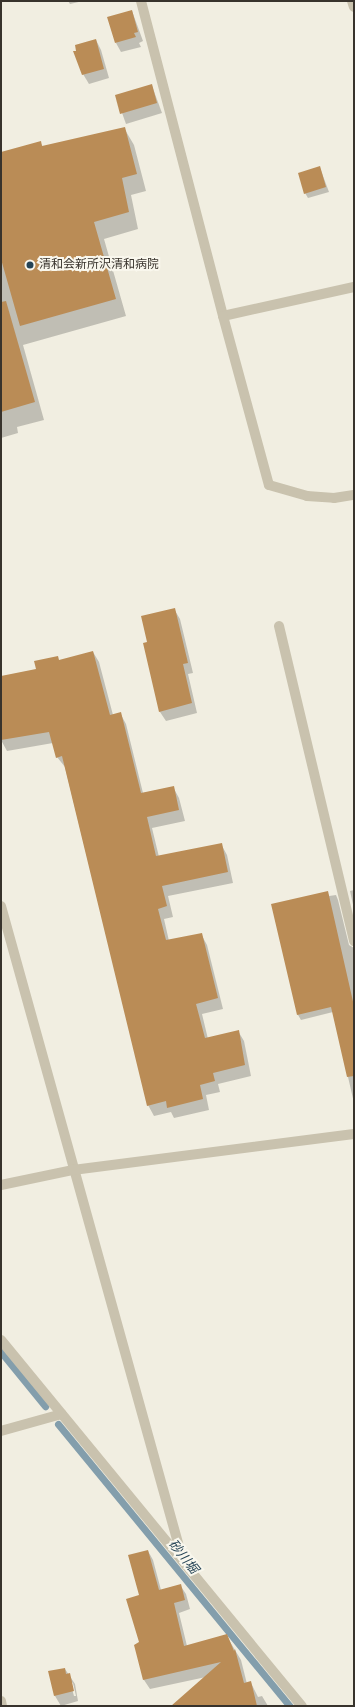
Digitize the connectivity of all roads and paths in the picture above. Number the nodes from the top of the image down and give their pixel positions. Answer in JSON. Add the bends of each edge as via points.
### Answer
{"nodes":[{"id":1,"x":141,"y":1,"type":"edge"},
{"id":2,"x":352,"y":1,"type":"edge"},
{"id":3,"x":354,"y":7,"type":"edge"},
{"id":4,"x":354,"y":287,"type":"edge"},
{"id":5,"x":223,"y":316,"type":"junction"},
{"id":6,"x":354,"y":495,"type":"edge"},
{"id":7,"x":279,"y":626,"type":"dead end"},
{"id":8,"x":1,"y":906,"type":"edge"},
{"id":9,"x":354,"y":942,"type":"edge"},
{"id":10,"x":354,"y":1134,"type":"edge"},
{"id":11,"x":73,"y":1170,"type":"junction"},
{"id":12,"x":1,"y":1185,"type":"edge"},
{"id":13,"x":1,"y":1340,"type":"edge"},
{"id":14,"x":62,"y":1414,"type":"junction"},
{"id":15,"x":1,"y":1430,"type":"edge"},
{"id":16,"x":182,"y":1561,"type":"junction"},
{"id":17,"x":1,"y":1701,"type":"edge"},
{"id":18,"x":2,"y":1706,"type":"edge"},
{"id":19,"x":302,"y":1706,"type":"edge"}],
"edges":[{"from":1,"to":5,"type":"street"},
{"from":2,"to":3,"type":"street"},
{"from":4,"to":5,"type":"street"},
{"from":5,"to":6,"type":"street","via":[[269,485],[307,496],[334,498]]},
{"from":7,"to":9,"type":"street"},
{"from":8,"to":11,"type":"street"},
{"from":10,"to":11,"type":"street"},
{"from":11,"to":12,"type":"street"},
{"from":11,"to":16,"type":"street"},
{"from":13,"to":14,"type":"street"},
{"from":14,"to":15,"type":"street"},
{"from":14,"to":16,"type":"street"},
{"from":16,"to":19,"type":"street"},
{"from":17,"to":18,"type":"street"}]}
